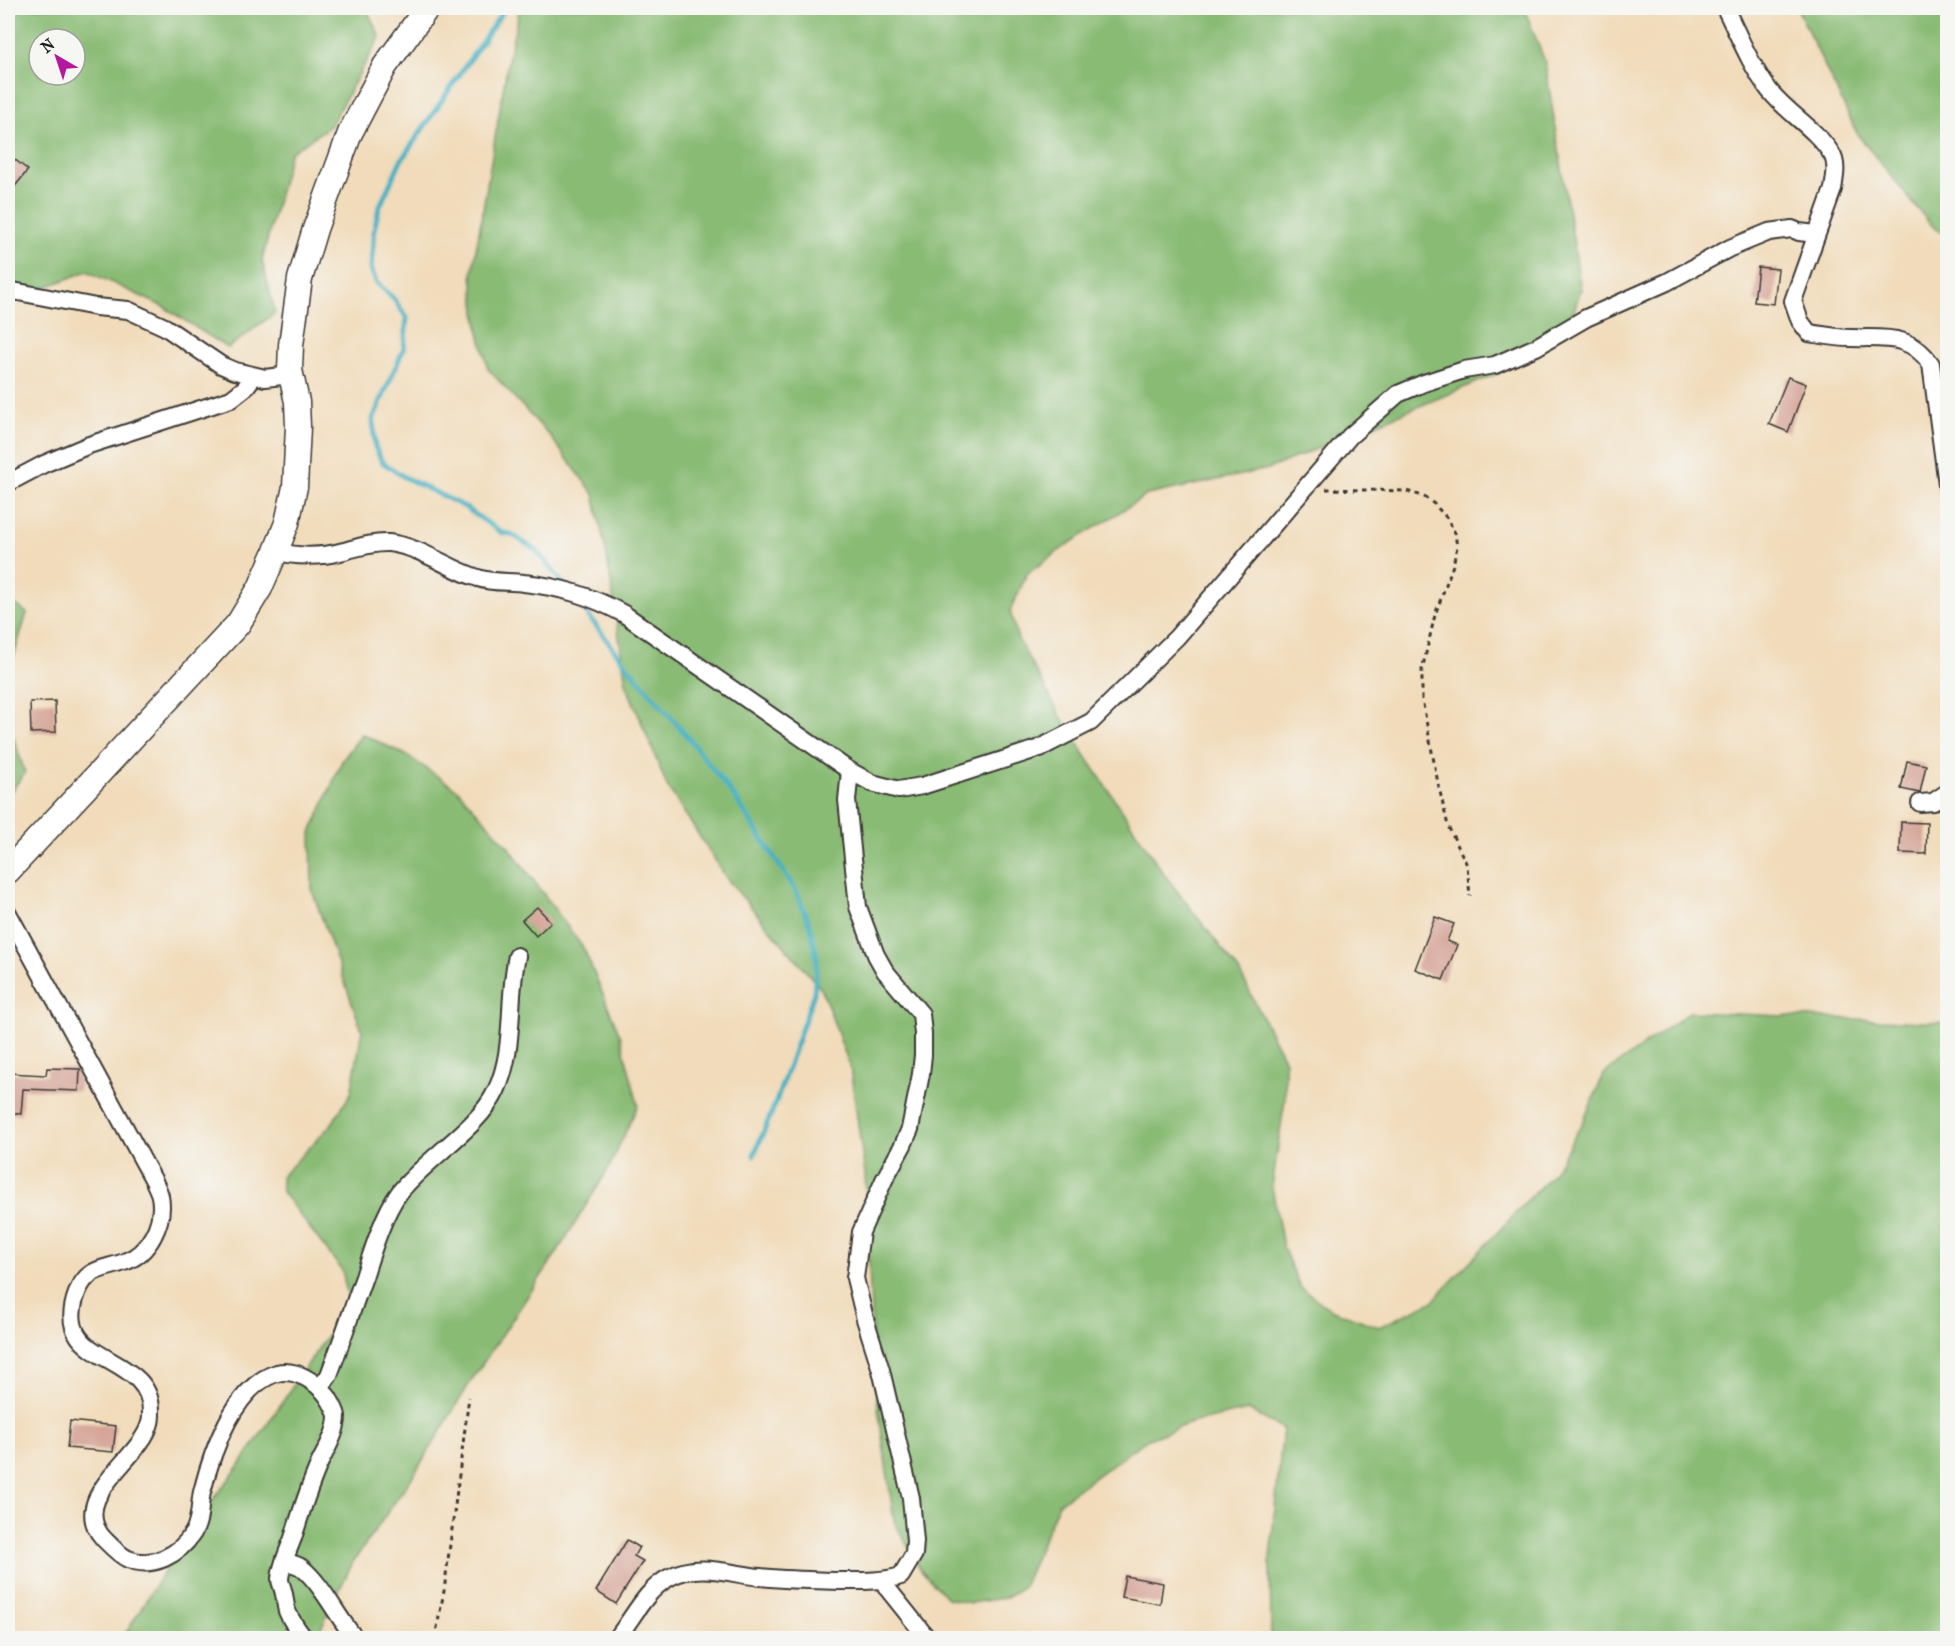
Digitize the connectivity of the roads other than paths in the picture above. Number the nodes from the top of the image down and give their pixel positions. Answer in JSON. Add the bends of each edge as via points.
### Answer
{"nodes":[{"id":1,"x":427,"y":8,"type":"edge"},
{"id":2,"x":1725,"y":8,"type":"edge"},
{"id":3,"x":1816,"y":234,"type":"junction"},
{"id":4,"x":8,"y":290,"type":"edge"},
{"id":5,"x":291,"y":375,"type":"junction"},
{"id":6,"x":254,"y":376,"type":"junction"},
{"id":7,"x":8,"y":483,"type":"edge"},
{"id":8,"x":1947,"y":492,"type":"edge"},
{"id":9,"x":276,"y":551,"type":"junction"},
{"id":10,"x":850,"y":771,"type":"junction"},
{"id":11,"x":1947,"y":792,"type":"edge"},
{"id":12,"x":1920,"y":803,"type":"dead end"},
{"id":13,"x":8,"y":871,"type":"edge"},
{"id":14,"x":8,"y":913,"type":"edge"},
{"id":15,"x":517,"y":956,"type":"dead end"},
{"id":16,"x":320,"y":1388,"type":"junction"},
{"id":17,"x":284,"y":1562,"type":"junction"},
{"id":18,"x":883,"y":1580,"type":"junction"},
{"id":19,"x":304,"y":1638,"type":"edge"},
{"id":20,"x":354,"y":1638,"type":"edge"},
{"id":21,"x":617,"y":1638,"type":"edge"},
{"id":22,"x":927,"y":1638,"type":"edge"}],
"edges":[{"from":1,"to":5,"type":"street","via":[[385,66],[350,133],[329,187],[300,279]]},
{"from":2,"to":3,"type":"street","via":[[1768,88],[1833,155],[1833,189]]},
{"from":3,"to":8,"type":"street","via":[[1792,301],[1800,321],[1809,333],[1900,340],[1922,351],[1931,364]]},
{"from":3,"to":10,"type":"street","via":[[1792,229],[1769,232],[1495,365],[1454,373],[1398,394],[1350,436],[1177,637],[1091,722],[1040,748],[922,786],[899,790],[872,783]]},
{"from":4,"to":6,"type":"street","via":[[128,310],[165,327],[221,365]]},
{"from":5,"to":6,"type":"street"},
{"from":5,"to":9,"type":"street","via":[[298,427],[295,487]]},
{"from":6,"to":7,"type":"street","via":[[231,399],[89,445]]},
{"from":9,"to":10,"type":"street","via":[[312,555],[374,543],[395,544],[481,579],[556,587],[599,600]]},
{"from":9,"to":13,"type":"street","via":[[238,624]]},
{"from":10,"to":18,"type":"street","via":[[847,800],[858,907],[876,955],[921,1014],[923,1055],[910,1129],[861,1232],[855,1278],[908,1481],[915,1541],[914,1554],[901,1576]]},
{"from":11,"to":12,"type":"street","via":[[1933,802]]},
{"from":14,"to":16,"type":"street","via":[[160,1198],[151,1241],[125,1262],[105,1266],[88,1276],[76,1294],[73,1322],[78,1337],[96,1354],[128,1370],[143,1384],[151,1402],[150,1424],[97,1499],[95,1525],[100,1535],[127,1558],[148,1563],[175,1552],[195,1531],[201,1496],[218,1443],[247,1392],[271,1375],[286,1370]]},
{"from":15,"to":16,"type":"street","via":[[506,1057],[495,1093],[477,1117],[398,1194],[378,1235],[329,1376]]},
{"from":16,"to":17,"type":"street","via":[[337,1415],[334,1431]]},
{"from":17,"to":19,"type":"street","via":[[280,1581],[286,1609]]},
{"from":17,"to":20,"type":"street","via":[[303,1568]]},
{"from":18,"to":21,"type":"street","via":[[813,1581],[693,1570],[671,1576],[656,1586]]},
{"from":18,"to":22,"type":"street"}]}
